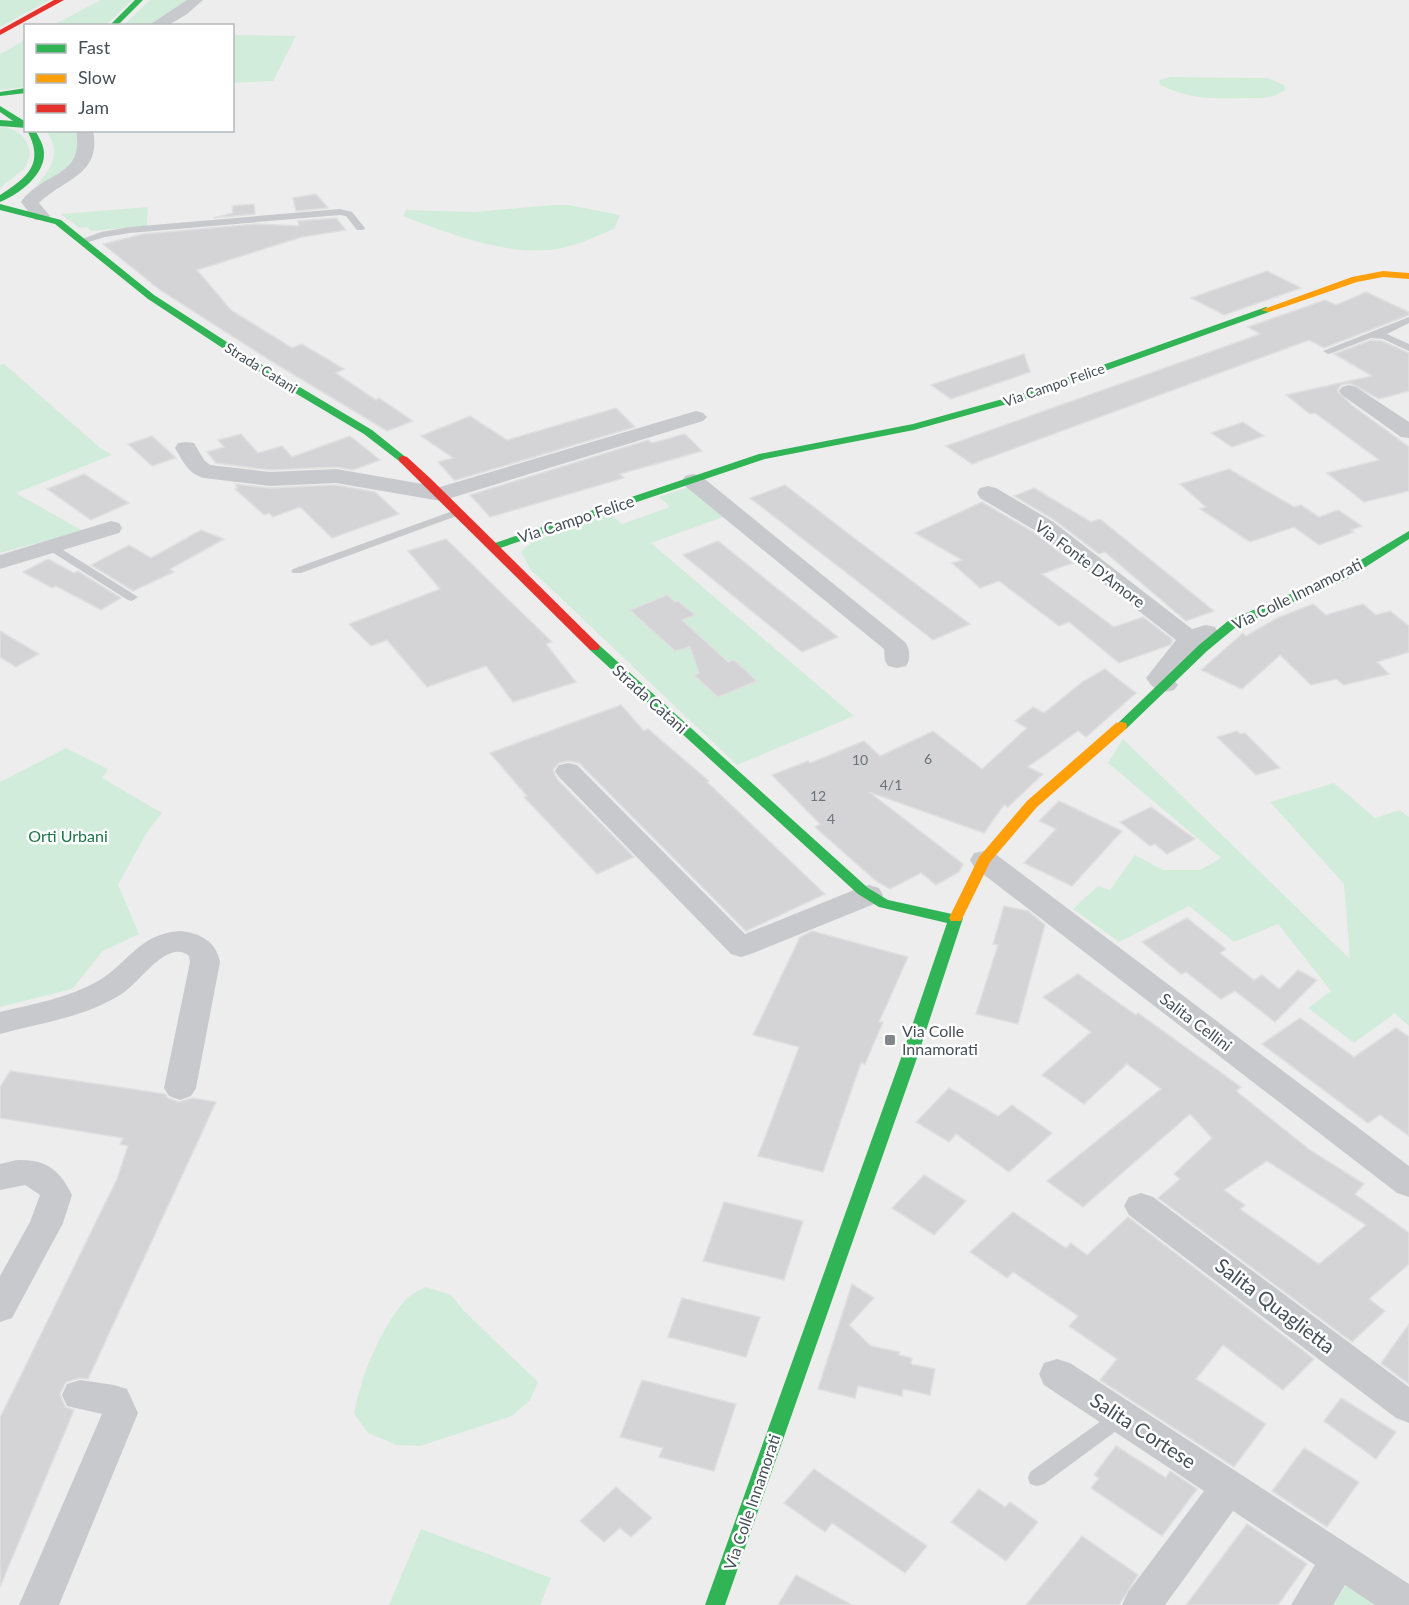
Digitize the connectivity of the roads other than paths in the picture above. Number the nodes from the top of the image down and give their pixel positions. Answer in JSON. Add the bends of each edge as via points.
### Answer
{"nodes":[{"id":1,"x":140,"y":0,"type":"edge"},
{"id":2,"x":196,"y":0,"type":"edge"},
{"id":3,"x":66,"y":3,"type":"edge"},
{"id":4,"x":40,"y":24,"type":"edge"},
{"id":5,"x":114,"y":24,"type":"edge"},
{"id":6,"x":159,"y":24,"type":"edge"},
{"id":7,"x":0,"y":33,"type":"edge"},
{"id":8,"x":24,"y":33,"type":"edge"},
{"id":9,"x":0,"y":46,"type":"edge"},
{"id":10,"x":24,"y":90,"type":"edge"},
{"id":11,"x":0,"y":94,"type":"edge"},
{"id":12,"x":0,"y":108,"type":"edge"},
{"id":13,"x":24,"y":121,"type":"edge"},
{"id":14,"x":24,"y":122,"type":"edge"},
{"id":15,"x":0,"y":123,"type":"edge"},
{"id":16,"x":32,"y":132,"type":"edge"},
{"id":17,"x":84,"y":132,"type":"edge"},
{"id":18,"x":35,"y":170,"type":"junction"},
{"id":19,"x":0,"y":192,"type":"edge"},
{"id":20,"x":0,"y":199,"type":"edge"},
{"id":21,"x":0,"y":207,"type":"edge"},
{"id":22,"x":0,"y":213,"type":"edge"},
{"id":23,"x":41,"y":216,"type":"junction"},
{"id":24,"x":360,"y":228,"type":"dead end"},
{"id":25,"x":82,"y":241,"type":"junction"},
{"id":26,"x":1409,"y":276,"type":"edge"},
{"id":27,"x":1408,"y":320,"type":"edge"},
{"id":28,"x":1378,"y":334,"type":"junction"},
{"id":29,"x":1409,"y":348,"type":"edge"},
{"id":30,"x":1328,"y":351,"type":"dead end"},
{"id":31,"x":1349,"y":391,"type":"dead end"},
{"id":32,"x":696,"y":417,"type":"dead end"},
{"id":33,"x":1409,"y":432,"type":"edge"},
{"id":34,"x":186,"y":448,"type":"dead end"},
{"id":35,"x":693,"y":481,"type":"junction"},
{"id":36,"x":988,"y":493,"type":"dead end"},
{"id":37,"x":441,"y":494,"type":"junction"},
{"id":38,"x":458,"y":512,"type":"junction"},
{"id":39,"x":111,"y":528,"type":"dead end"},
{"id":40,"x":1409,"y":534,"type":"edge"},
{"id":41,"x":51,"y":547,"type":"junction"},
{"id":42,"x":493,"y":547,"type":"junction"},
{"id":43,"x":0,"y":562,"type":"edge"},
{"id":44,"x":297,"y":571,"type":"dead end"},
{"id":45,"x":132,"y":597,"type":"dead end"},
{"id":46,"x":1232,"y":624,"type":"junction"},
{"id":47,"x":1190,"y":639,"type":"junction"},
{"id":48,"x":897,"y":661,"type":"dead end"},
{"id":49,"x":1165,"y":685,"type":"junction"},
{"id":50,"x":568,"y":771,"type":"dead end"},
{"id":51,"x":984,"y":860,"type":"junction"},
{"id":52,"x":869,"y":895,"type":"junction"},
{"id":53,"x":955,"y":920,"type":"junction"},
{"id":54,"x":0,"y":1023,"type":"edge"},
{"id":55,"x":180,"y":1088,"type":"dead end"},
{"id":56,"x":0,"y":1177,"type":"edge"},
{"id":57,"x":1409,"y":1184,"type":"edge"},
{"id":58,"x":1141,"y":1206,"type":"dead end"},
{"id":59,"x":0,"y":1308,"type":"edge"},
{"id":60,"x":1057,"y":1374,"type":"dead end"},
{"id":61,"x":80,"y":1395,"type":"dead end"},
{"id":62,"x":1409,"y":1407,"type":"edge"},
{"id":63,"x":1122,"y":1417,"type":"junction"},
{"id":64,"x":1037,"y":1478,"type":"dead end"},
{"id":65,"x":1228,"y":1487,"type":"junction"},
{"id":66,"x":1340,"y":1560,"type":"junction"},
{"id":67,"x":39,"y":1605,"type":"edge"},
{"id":68,"x":716,"y":1605,"type":"edge"},
{"id":69,"x":1142,"y":1605,"type":"edge"},
{"id":70,"x":1311,"y":1605,"type":"edge"},
{"id":71,"x":1407,"y":1605,"type":"edge"}],
"edges":[{"from":1,"to":5,"type":"main road"},
{"from":2,"to":6,"type":"street"},
{"from":3,"to":4,"type":"main road"},
{"from":3,"to":7,"type":"main road"},
{"from":8,"to":9,"type":"main road"},
{"from":10,"to":11,"type":"main road"},
{"from":12,"to":13,"type":"main road"},
{"from":14,"to":15,"type":"main road"},
{"from":16,"to":18,"type":"main road","via":[[42,150]]},
{"from":17,"to":23,"type":"street","via":[[89,150],[85,159],[30,202]]},
{"from":18,"to":19,"type":"main road"},
{"from":18,"to":20,"type":"main road","via":[[24,184]]},
{"from":21,"to":23,"type":"main road","name":"Strada Catani"},
{"from":22,"to":23,"type":"street","name":"Strada Catani"},
{"from":23,"to":25,"type":"main road","name":"Strada Catani","via":[[58,222]]},
{"from":24,"to":25,"type":"lane","via":[[349,214],[340,212],[130,230]]},
{"from":25,"to":37,"type":"main road","name":"Strada Catani","via":[[135,286],[196,328],[386,444]]},
{"from":26,"to":35,"type":"main road","name":"Via Campo Felice","via":[[1383,274],[1355,279],[966,414],[763,456]]},
{"from":27,"to":28,"type":"lane"},
{"from":28,"to":29,"type":"lane"},
{"from":28,"to":30,"type":"lane"},
{"from":31,"to":33,"type":"street"},
{"from":32,"to":37,"type":"street"},
{"from":34,"to":37,"type":"street","via":[[204,471],[270,480],[336,476]]},
{"from":35,"to":42,"type":"main road","name":"Via Campo Felice"},
{"from":35,"to":48,"type":"street","via":[[896,647]]},
{"from":36,"to":47,"type":"street","name":"Via Fonte D'Amore","via":[[1044,526]]},
{"from":37,"to":38,"type":"main road","name":"Strada Catani"},
{"from":38,"to":42,"type":"main road","name":"Strada Catani"},
{"from":38,"to":44,"type":"lane"},
{"from":39,"to":41,"type":"street"},
{"from":40,"to":46,"type":"main road","name":"Via Colle Innamorati","via":[[1343,576]]},
{"from":41,"to":43,"type":"street"},
{"from":41,"to":45,"type":"lane"},
{"from":42,"to":52,"type":"main road","name":"Strada Catani","via":[[561,617]]},
{"from":46,"to":47,"type":"street"},
{"from":46,"to":49,"type":"main road","name":"Via Colle Innamorati"},
{"from":47,"to":49,"type":"street","via":[[1159,678]]},
{"from":49,"to":51,"type":"main road","name":"Via Colle Innamorati","via":[[1032,804]]},
{"from":50,"to":52,"type":"street","via":[[741,947]]},
{"from":51,"to":53,"type":"main road","name":"Via Colle Innamorati"},
{"from":51,"to":57,"type":"street","name":"Salita Cellini"},
{"from":52,"to":53,"type":"main road","name":"Strada Catani","via":[[884,904]]},
{"from":53,"to":68,"type":"main road","name":"Via Colle Innamorati"},
{"from":54,"to":55,"type":"street","via":[[79,1002],[110,987],[158,946],[178,941],[195,945],[201,949],[205,962]]},
{"from":56,"to":59,"type":"street","via":[[19,1172],[41,1176],[48,1180],[56,1195],[46,1222]]},
{"from":58,"to":62,"type":"street","name":"Salita Quaglietta"},
{"from":60,"to":63,"type":"street","name":"Salita Cortese"},
{"from":61,"to":67,"type":"street","via":[[114,1400],[120,1413]]},
{"from":63,"to":64,"type":"lane"},
{"from":63,"to":65,"type":"street","name":"Salita Cortese"},
{"from":65,"to":66,"type":"street","name":"Salita Cortese"},
{"from":65,"to":69,"type":"street"},
{"from":66,"to":70,"type":"street"},
{"from":66,"to":71,"type":"street","name":"Salita Cortese"}]}
